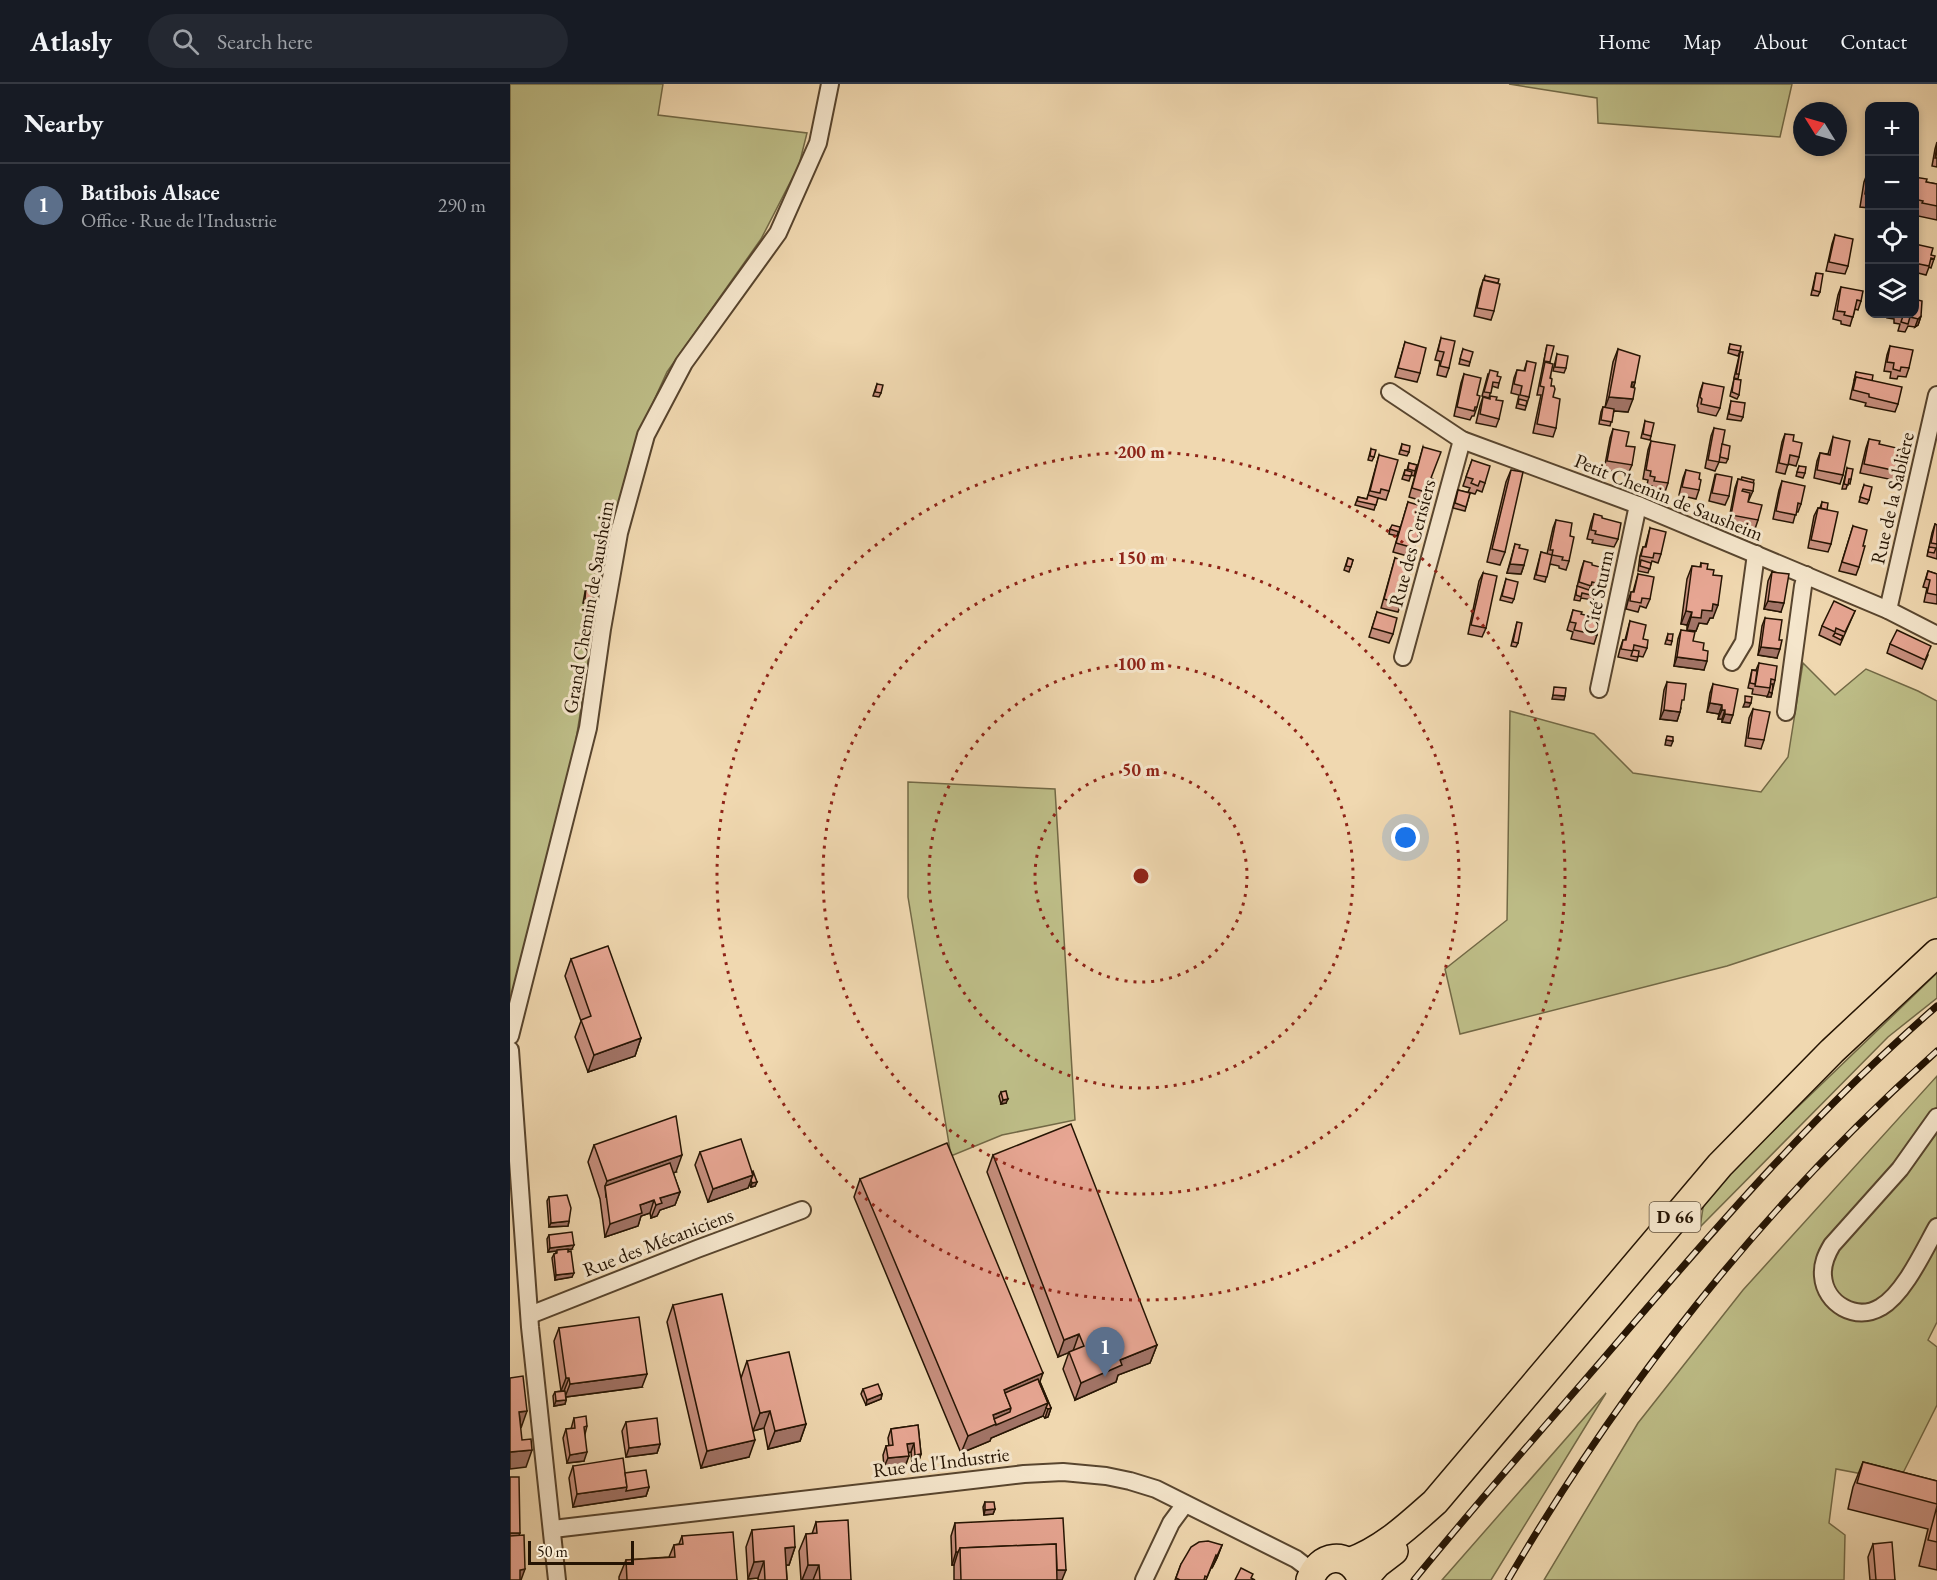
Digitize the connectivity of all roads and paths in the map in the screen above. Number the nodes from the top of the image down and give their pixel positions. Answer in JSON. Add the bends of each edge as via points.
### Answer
{"nodes":[{"id":1,"x":830,"y":84,"type":"edge"},
{"id":2,"x":1390,"y":392,"type":"dead end"},
{"id":3,"x":1937,"y":395,"type":"edge"},
{"id":4,"x":1462,"y":440,"type":"junction"},
{"id":5,"x":1638,"y":505,"type":"junction"},
{"id":6,"x":1756,"y":554,"type":"junction"},
{"id":7,"x":1806,"y":574,"type":"junction"},
{"id":8,"x":1888,"y":610,"type":"junction"},
{"id":9,"x":1937,"y":635,"type":"edge"},
{"id":10,"x":1403,"y":657,"type":"dead end"},
{"id":11,"x":1732,"y":662,"type":"dead end"},
{"id":12,"x":1599,"y":689,"type":"dead end"},
{"id":13,"x":1786,"y":712,"type":"dead end"},
{"id":14,"x":1937,"y":953,"type":"edge"},
{"id":15,"x":510,"y":1036,"type":"edge"},
{"id":16,"x":510,"y":1050,"type":"edge"},
{"id":17,"x":1937,"y":1117,"type":"edge"},
{"id":18,"x":802,"y":1210,"type":"dead end"},
{"id":19,"x":1937,"y":1227,"type":"edge"},
{"id":20,"x":531,"y":1315,"type":"junction"},
{"id":21,"x":1185,"y":1504,"type":"junction"},
{"id":22,"x":553,"y":1529,"type":"junction"},
{"id":23,"x":1357,"y":1574,"type":"edge"},
{"id":24,"x":1312,"y":1576,"type":"edge"},
{"id":25,"x":557,"y":1580,"type":"edge"},
{"id":26,"x":1144,"y":1580,"type":"edge"}],
"edges":[{"from":1,"to":15,"type":"street","name":"Grand Chemin de Sausheim","via":[[818,143],[778,233],[684,363],[646,435],[619,533],[588,728]]},
{"from":2,"to":4,"type":"street","name":"Petit Chemin de Sausheim"},
{"from":3,"to":8,"type":"street","name":"Rue de la Sablière"},
{"from":4,"to":5,"type":"street","name":"Petit Chemin de Sausheim"},
{"from":4,"to":10,"type":"street","name":"Rue des Cerisiers"},
{"from":5,"to":6,"type":"street","name":"Petit Chemin de Sausheim"},
{"from":5,"to":12,"type":"street","name":"Cité Sturm"},
{"from":6,"to":7,"type":"street","name":"Petit Chemin de Sausheim"},
{"from":6,"to":11,"type":"street","via":[[1743,642]]},
{"from":7,"to":8,"type":"street","name":"Petit Chemin de Sausheim"},
{"from":7,"to":13,"type":"street"},
{"from":8,"to":9,"type":"street","name":"Petit Chemin de Sausheim"},
{"from":14,"to":23,"type":"main road","number":"D 66","via":[[1720,1165],[1435,1502],[1370,1553]]},
{"from":16,"to":20,"type":"street"},
{"from":17,"to":19,"type":"street","via":[[1900,1169],[1832,1245],[1823,1270],[1829,1296],[1856,1312],[1883,1307],[1904,1282]]},
{"from":18,"to":20,"type":"street","name":"Rue des Mécaniciens"},
{"from":20,"to":22,"type":"street"},
{"from":21,"to":22,"type":"street","name":"Rue de l'Industrie","via":[[1130,1481],[1063,1472]]},
{"from":21,"to":24,"type":"street","name":"Rue de l'Industrie","via":[[1296,1559]]},
{"from":21,"to":26,"type":"street","via":[[1171,1522]]},
{"from":22,"to":25,"type":"street"},
{"from":23,"to":24,"type":"main road","via":[[1341,1559],[1325,1561]]}]}
